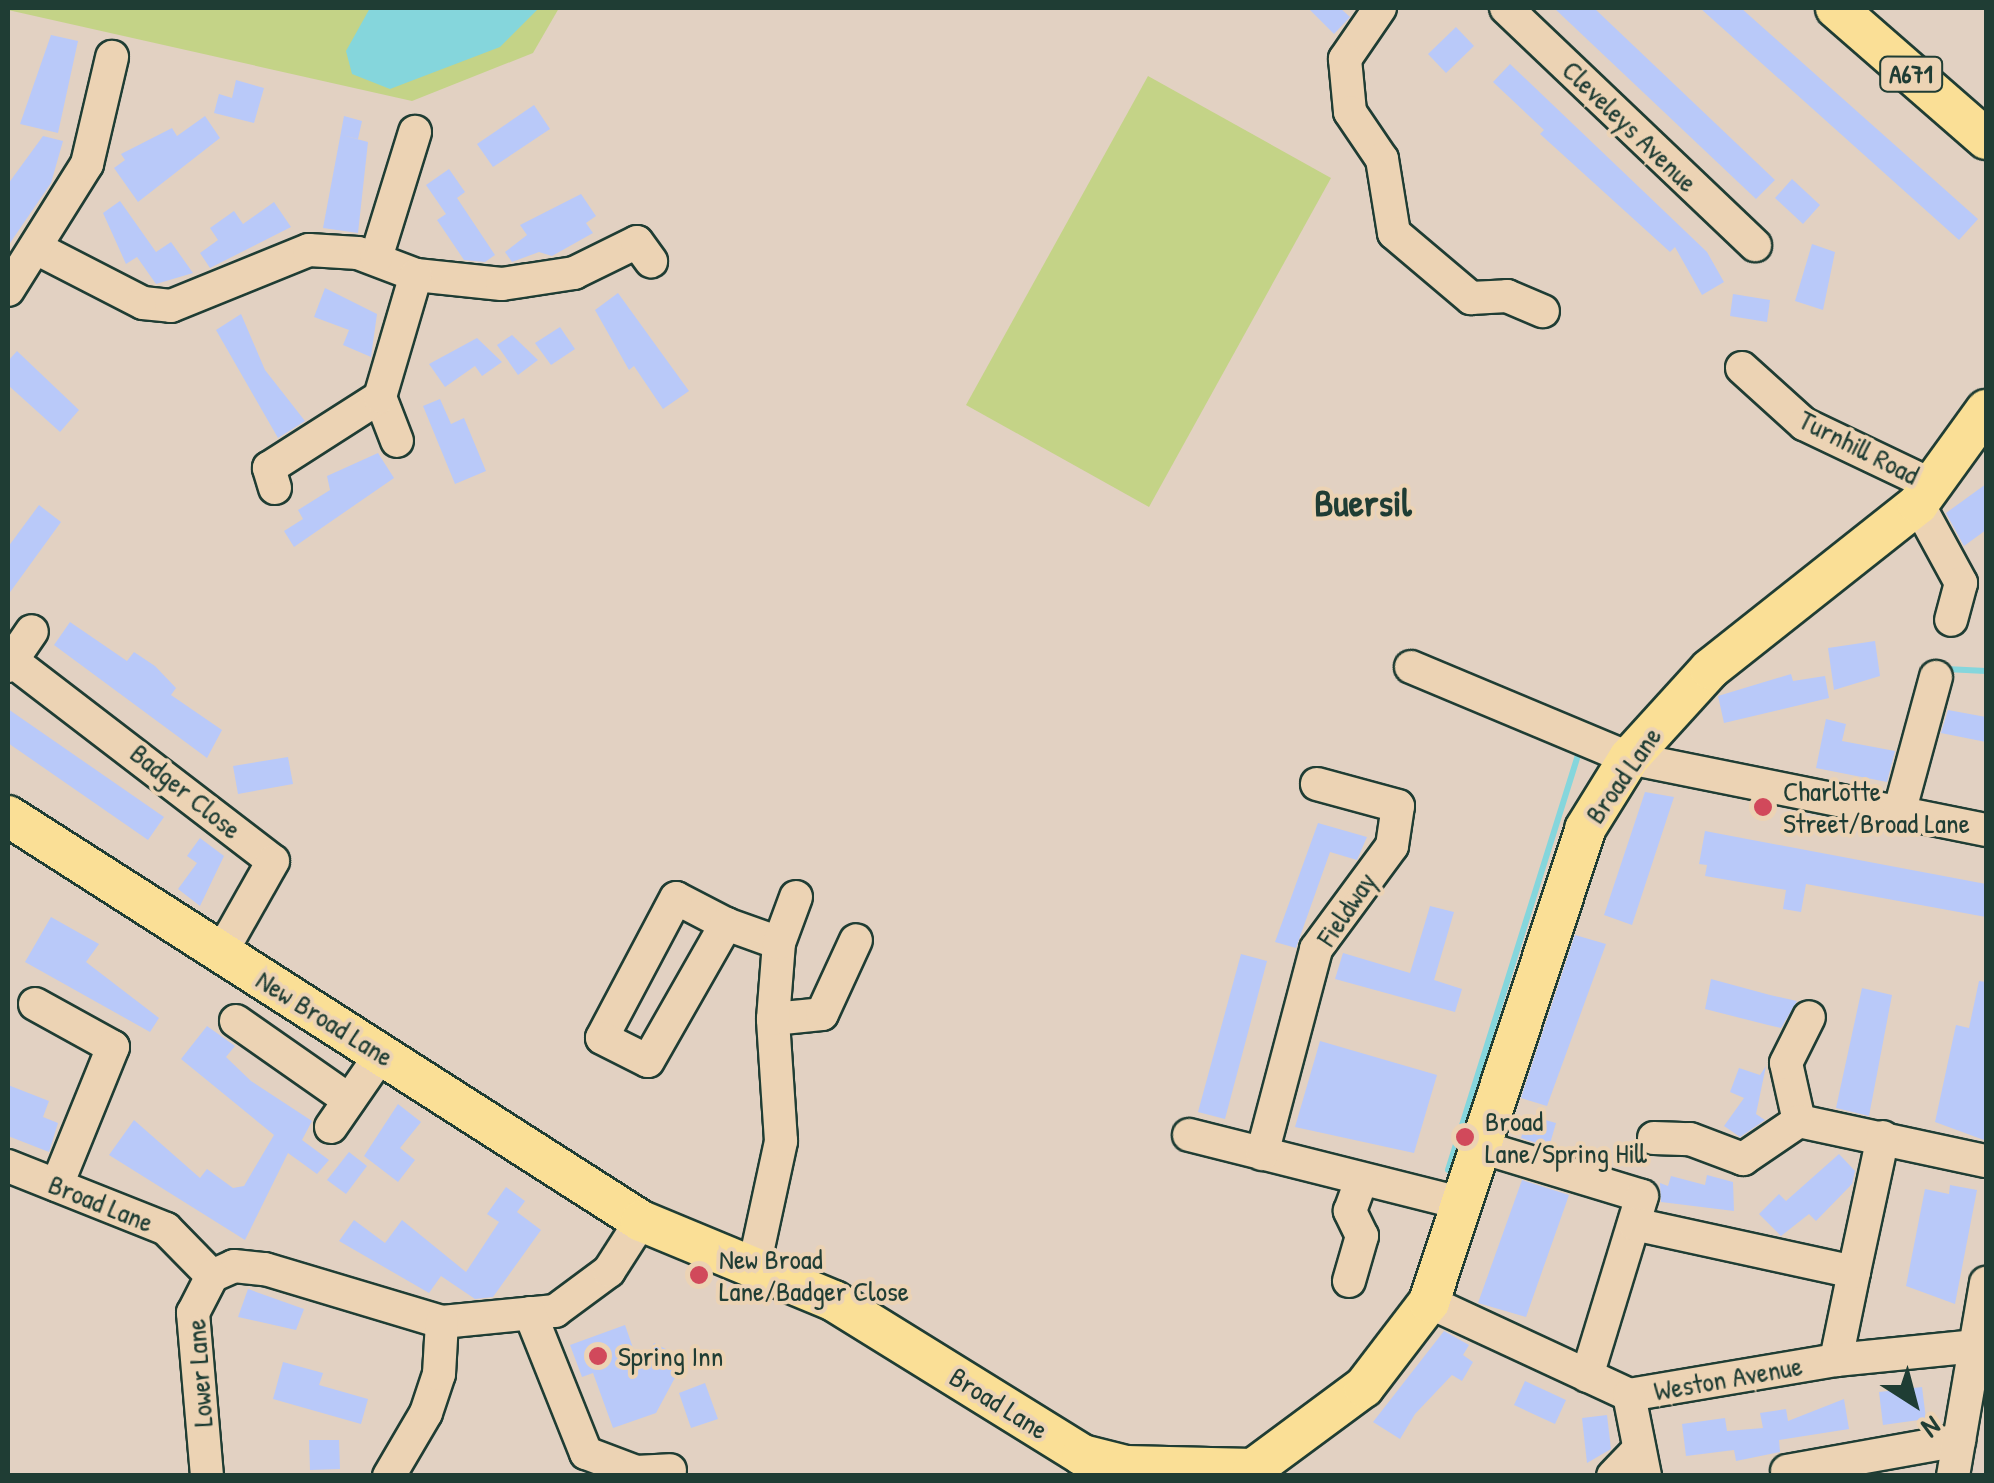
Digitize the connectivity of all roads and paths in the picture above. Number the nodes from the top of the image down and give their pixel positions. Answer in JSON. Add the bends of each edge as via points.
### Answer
{"nodes":[{"id":1,"x":1380,"y":8,"type":"edge"},
{"id":2,"x":1506,"y":8,"type":"edge"},
{"id":3,"x":1836,"y":8,"type":"edge"},
{"id":4,"x":112,"y":57,"type":"dead end"},
{"id":5,"x":415,"y":132,"type":"dead end"},
{"id":6,"x":1986,"y":139,"type":"edge"},
{"id":7,"x":1755,"y":246,"type":"dead end"},
{"id":8,"x":38,"y":249,"type":"junction"},
{"id":9,"x":376,"y":258,"type":"junction"},
{"id":10,"x":651,"y":261,"type":"dead end"},
{"id":11,"x":416,"y":276,"type":"junction"},
{"id":12,"x":8,"y":290,"type":"edge"},
{"id":13,"x":1542,"y":311,"type":"dead end"},
{"id":14,"x":1742,"y":368,"type":"dead end"},
{"id":15,"x":380,"y":398,"type":"junction"},
{"id":16,"x":1986,"y":410,"type":"edge"},
{"id":17,"x":396,"y":441,"type":"dead end"},
{"id":18,"x":267,"y":472,"type":"dead end"},
{"id":19,"x":1925,"y":494,"type":"junction"},
{"id":20,"x":1952,"y":620,"type":"dead end"},
{"id":21,"x":32,"y":631,"type":"dead end"},
{"id":22,"x":9,"y":663,"type":"edge"},
{"id":23,"x":1411,"y":667,"type":"dead end"},
{"id":24,"x":1936,"y":677,"type":"dead end"},
{"id":25,"x":1630,"y":758,"type":"junction"},
{"id":26,"x":1317,"y":784,"type":"dead end"},
{"id":27,"x":1899,"y":812,"type":"junction"},
{"id":28,"x":8,"y":816,"type":"edge"},
{"id":29,"x":1986,"y":830,"type":"edge"},
{"id":30,"x":796,"y":898,"type":"dead end"},
{"id":31,"x":726,"y":924,"type":"junction"},
{"id":32,"x":856,"y":940,"type":"dead end"},
{"id":33,"x":779,"y":943,"type":"junction"},
{"id":34,"x":221,"y":953,"type":"junction"},
{"id":35,"x":36,"y":1004,"type":"dead end"},
{"id":36,"x":1809,"y":1017,"type":"dead end"},
{"id":37,"x":773,"y":1019,"type":"junction"},
{"id":38,"x":236,"y":1021,"type":"dead end"},
{"id":39,"x":382,"y":1053,"type":"junction"},
{"id":40,"x":1799,"y":1122,"type":"junction"},
{"id":41,"x":1189,"y":1135,"type":"dead end"},
{"id":42,"x":1883,"y":1136,"type":"junction"},
{"id":43,"x":1654,"y":1138,"type":"dead end"},
{"id":44,"x":1482,"y":1147,"type":"junction"},
{"id":45,"x":1262,"y":1154,"type":"junction"},
{"id":46,"x":1986,"y":1161,"type":"edge"},
{"id":47,"x":8,"y":1166,"type":"edge"},
{"id":48,"x":1361,"y":1180,"type":"junction"},
{"id":49,"x":58,"y":1185,"type":"junction"},
{"id":50,"x":1463,"y":1204,"type":"junction"},
{"id":51,"x":642,"y":1221,"type":"junction"},
{"id":52,"x":1634,"y":1224,"type":"junction"},
{"id":53,"x":754,"y":1271,"type":"junction"},
{"id":54,"x":1854,"y":1272,"type":"junction"},
{"id":55,"x":212,"y":1276,"type":"junction"},
{"id":56,"x":1348,"y":1282,"type":"dead end"},
{"id":57,"x":1986,"y":1282,"type":"edge"},
{"id":58,"x":1428,"y":1302,"type":"junction"},
{"id":59,"x":530,"y":1313,"type":"junction"},
{"id":60,"x":442,"y":1322,"type":"junction"},
{"id":61,"x":1981,"y":1344,"type":"edge"},
{"id":62,"x":1836,"y":1360,"type":"junction"},
{"id":63,"x":1587,"y":1376,"type":"junction"},
{"id":64,"x":1629,"y":1395,"type":"junction"},
{"id":65,"x":1958,"y":1440,"type":"junction"},
{"id":66,"x":1642,"y":1462,"type":"edge"},
{"id":67,"x":1830,"y":1469,"type":"edge"},
{"id":68,"x":670,"y":1470,"type":"dead end"},
{"id":69,"x":1787,"y":1471,"type":"dead end"},
{"id":70,"x":1254,"y":1472,"type":"edge"},
{"id":71,"x":207,"y":1476,"type":"edge"},
{"id":72,"x":389,"y":1476,"type":"edge"},
{"id":73,"x":1613,"y":1476,"type":"edge"},
{"id":74,"x":1953,"y":1476,"type":"edge"}],
"edges":[{"from":1,"to":13,"type":"street","via":[[1345,59],[1350,112],[1382,159],[1394,233],[1471,298],[1508,296]]},
{"from":2,"to":7,"type":"street","name":"Cleveleys Avenue"},
{"from":3,"to":6,"type":"main road","number":"A671"},
{"from":4,"to":8,"type":"street","via":[[87,164]]},
{"from":5,"to":9,"type":"street"},
{"from":8,"to":9,"type":"street","via":[[143,303],[171,306],[309,250]]},
{"from":8,"to":12,"type":"street"},
{"from":9,"to":11,"type":"street"},
{"from":10,"to":11,"type":"street","via":[[637,242],[574,273],[502,284]]},
{"from":11,"to":15,"type":"street"},
{"from":14,"to":19,"type":"street","name":"Turnhill Road","via":[[1804,424]]},
{"from":15,"to":17,"type":"street"},
{"from":15,"to":18,"type":"street"},
{"from":16,"to":19,"type":"main road","name":"Broad Lane"},
{"from":19,"to":20,"type":"street","via":[[1962,583]]},
{"from":19,"to":25,"type":"main road","name":"Broad Lane","via":[[1710,669]]},
{"from":21,"to":22,"type":"street","name":"Badger Close"},
{"from":22,"to":34,"type":"street","name":"Badger Close","via":[[273,861]]},
{"from":23,"to":25,"type":"street"},
{"from":24,"to":27,"type":"street"},
{"from":25,"to":27,"type":"street"},
{"from":25,"to":44,"type":"main road","name":"Broad Lane","via":[[1585,829]]},
{"from":26,"to":45,"type":"street","name":"Fieldway","via":[[1398,806],[1394,832],[1316,950]]},
{"from":27,"to":29,"type":"street"},
{"from":28,"to":34,"type":"main road","name":"New Broad Lane"},
{"from":30,"to":33,"type":"street"},
{"from":31,"to":31,"type":"street","via":[[648,1061],[602,1038],[676,898]]},
{"from":31,"to":33,"type":"street"},
{"from":32,"to":37,"type":"street","via":[[822,1014]]},
{"from":33,"to":37,"type":"street"},
{"from":34,"to":39,"type":"main road","name":"New Broad Lane"},
{"from":35,"to":49,"type":"street","via":[[113,1047]]},
{"from":36,"to":40,"type":"street","via":[[1786,1063]]},
{"from":37,"to":53,"type":"street","via":[[780,1142]]},
{"from":38,"to":39,"type":"street","via":[[340,1114]]},
{"from":39,"to":51,"type":"main road","name":"New Broad Lane"},
{"from":40,"to":42,"type":"street"},
{"from":40,"to":43,"type":"street","via":[[1743,1159],[1690,1139]]},
{"from":41,"to":45,"type":"street"},
{"from":42,"to":46,"type":"street"},
{"from":42,"to":54,"type":"street"},
{"from":44,"to":50,"type":"main road","name":"Broad Lane"},
{"from":44,"to":52,"type":"street","via":[[1642,1196]]},
{"from":45,"to":48,"type":"street"},
{"from":47,"to":49,"type":"street","name":"Broad Lane"},
{"from":48,"to":50,"type":"street"},
{"from":48,"to":56,"type":"street","via":[[1350,1211],[1362,1236]]},
{"from":49,"to":55,"type":"street","name":"Broad Lane","via":[[166,1229]]},
{"from":50,"to":58,"type":"main road","name":"Broad Lane"},
{"from":51,"to":53,"type":"main road","name":"Broad Lane"},
{"from":51,"to":59,"type":"street","via":[[609,1271],[555,1310]]},
{"from":52,"to":54,"type":"street"},
{"from":52,"to":63,"type":"street"},
{"from":53,"to":70,"type":"main road","name":"Broad Lane","via":[[834,1301],[1082,1455],[1126,1466]]},
{"from":54,"to":62,"type":"street"},
{"from":55,"to":60,"type":"street","via":[[234,1266],[266,1269]]},
{"from":55,"to":71,"type":"street","name":"Lower Lane","via":[[193,1313]]},
{"from":57,"to":61,"type":"street"},
{"from":58,"to":63,"type":"street","name":"Weston Avenue"},
{"from":58,"to":70,"type":"main road","name":"Broad Lane","via":[[1364,1388]]},
{"from":59,"to":60,"type":"street"},
{"from":59,"to":68,"type":"street","via":[[586,1454],[636,1472]]},
{"from":60,"to":72,"type":"street","via":[[439,1374],[426,1412]]},
{"from":61,"to":62,"type":"street","name":"Weston Avenue"},
{"from":61,"to":65,"type":"street"},
{"from":62,"to":64,"type":"street","name":"Weston Avenue"},
{"from":63,"to":64,"type":"street","name":"Weston Avenue"},
{"from":64,"to":66,"type":"street"},
{"from":65,"to":67,"type":"street"},
{"from":65,"to":74,"type":"street"},
{"from":66,"to":73,"type":"street"},
{"from":67,"to":69,"type":"street"}]}
